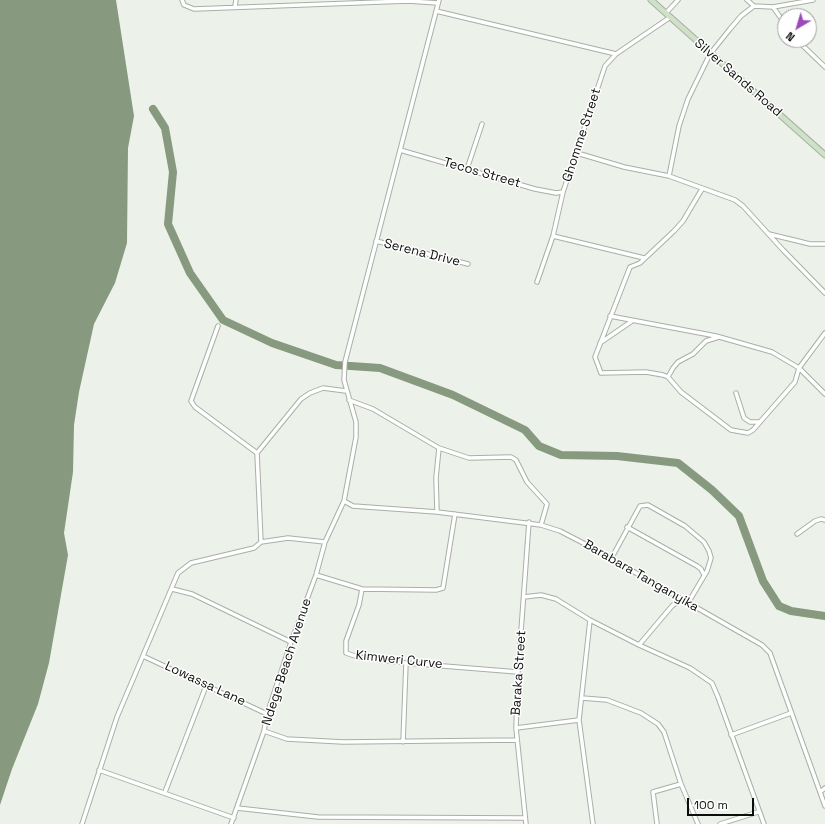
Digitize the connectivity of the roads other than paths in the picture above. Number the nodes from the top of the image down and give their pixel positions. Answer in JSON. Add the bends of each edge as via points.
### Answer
{"nodes":[{"id":1,"x":182,"y":0,"type":"edge"},
{"id":2,"x":236,"y":0,"type":"edge"},
{"id":3,"x":651,"y":0,"type":"edge"},
{"id":4,"x":678,"y":0,"type":"edge"},
{"id":5,"x":747,"y":0,"type":"edge"},
{"id":6,"x":813,"y":0,"type":"edge"},
{"id":7,"x":346,"y":1,"type":"edge"},
{"id":8,"x":438,"y":2,"type":"edge"},
{"id":9,"x":235,"y":6,"type":"junction"},
{"id":10,"x":754,"y":6,"type":"junction"},
{"id":11,"x":774,"y":7,"type":"junction"},
{"id":12,"x":436,"y":11,"type":"junction"},
{"id":13,"x":777,"y":12,"type":"edge"},
{"id":14,"x":668,"y":16,"type":"junction"},
{"id":15,"x":805,"y":48,"type":"edge"},
{"id":16,"x":616,"y":54,"type":"junction"},
{"id":17,"x":710,"y":54,"type":"junction"},
{"id":18,"x":825,"y":67,"type":"edge"},
{"id":19,"x":482,"y":124,"type":"dead end"},
{"id":20,"x":400,"y":150,"type":"junction"},
{"id":21,"x":577,"y":153,"type":"junction"},
{"id":22,"x":825,"y":155,"type":"edge"},
{"id":23,"x":468,"y":169,"type":"junction"},
{"id":24,"x":669,"y":176,"type":"junction"},
{"id":25,"x":702,"y":189,"type":"junction"},
{"id":26,"x":563,"y":192,"type":"junction"},
{"id":27,"x":768,"y":234,"type":"junction"},
{"id":28,"x":553,"y":236,"type":"junction"},
{"id":29,"x":376,"y":241,"type":"junction"},
{"id":30,"x":825,"y":244,"type":"edge"},
{"id":31,"x":644,"y":258,"type":"junction"},
{"id":32,"x":468,"y":264,"type":"dead end"},
{"id":33,"x":537,"y":282,"type":"dead end"},
{"id":34,"x":825,"y":293,"type":"edge"},
{"id":35,"x":610,"y":316,"type":"junction"},
{"id":36,"x":632,"y":321,"type":"junction"},
{"id":37,"x":218,"y":326,"type":"dead end"},
{"id":38,"x":825,"y":333,"type":"edge"},
{"id":39,"x":720,"y":337,"type":"junction"},
{"id":40,"x":600,"y":343,"type":"junction"},
{"id":41,"x":799,"y":368,"type":"junction"},
{"id":42,"x":668,"y":377,"type":"junction"},
{"id":43,"x":346,"y":390,"type":"junction"},
{"id":44,"x":736,"y":393,"type":"dead end"},
{"id":45,"x":825,"y":394,"type":"edge"},
{"id":46,"x":349,"y":400,"type":"junction"},
{"id":47,"x":760,"y":422,"type":"junction"},
{"id":48,"x":439,"y":448,"type":"junction"},
{"id":49,"x":257,"y":453,"type":"junction"},
{"id":50,"x":344,"y":501,"type":"junction"},
{"id":51,"x":437,"y":512,"type":"junction"},
{"id":52,"x":455,"y":514,"type":"junction"},
{"id":53,"x":825,"y":520,"type":"edge"},
{"id":54,"x":529,"y":522,"type":"junction"},
{"id":55,"x":541,"y":525,"type":"junction"},
{"id":56,"x":627,"y":528,"type":"junction"},
{"id":57,"x":798,"y":534,"type":"dead end"},
{"id":58,"x":262,"y":542,"type":"junction"},
{"id":59,"x":326,"y":542,"type":"junction"},
{"id":60,"x":611,"y":559,"type":"junction"},
{"id":61,"x":316,"y":575,"type":"junction"},
{"id":62,"x":704,"y":575,"type":"junction"},
{"id":63,"x":172,"y":589,"type":"junction"},
{"id":64,"x":362,"y":589,"type":"junction"},
{"id":65,"x":524,"y":597,"type":"junction"},
{"id":66,"x":681,"y":599,"type":"junction"},
{"id":67,"x":688,"y":604,"type":"junction"},
{"id":68,"x":590,"y":620,"type":"junction"},
{"id":69,"x":290,"y":642,"type":"junction"},
{"id":70,"x":638,"y":645,"type":"junction"},
{"id":71,"x":143,"y":656,"type":"junction"},
{"id":72,"x":406,"y":663,"type":"junction"},
{"id":73,"x":518,"y":672,"type":"junction"},
{"id":74,"x":206,"y":686,"type":"junction"},
{"id":75,"x":582,"y":698,"type":"junction"},
{"id":76,"x":791,"y":713,"type":"junction"},
{"id":77,"x":267,"y":714,"type":"junction"},
{"id":78,"x":579,"y":720,"type":"junction"},
{"id":79,"x":516,"y":728,"type":"junction"},
{"id":80,"x":264,"y":731,"type":"junction"},
{"id":81,"x":731,"y":735,"type":"junction"},
{"id":82,"x":516,"y":740,"type":"junction"},
{"id":83,"x":403,"y":742,"type":"junction"},
{"id":84,"x":99,"y":770,"type":"junction"},
{"id":85,"x":681,"y":784,"type":"junction"},
{"id":86,"x":825,"y":788,"type":"edge"},
{"id":87,"x":165,"y":792,"type":"junction"},
{"id":88,"x":820,"y":792,"type":"junction"},
{"id":89,"x":825,"y":806,"type":"edge"},
{"id":90,"x":237,"y":808,"type":"junction"},
{"id":91,"x":758,"y":812,"type":"junction"},
{"id":92,"x":234,"y":818,"type":"junction"},
{"id":93,"x":525,"y":818,"type":"junction"},
{"id":94,"x":82,"y":824,"type":"edge"},
{"id":95,"x":231,"y":824,"type":"edge"},
{"id":96,"x":526,"y":824,"type":"edge"},
{"id":97,"x":593,"y":824,"type":"edge"},
{"id":98,"x":657,"y":824,"type":"edge"},
{"id":99,"x":698,"y":824,"type":"edge"},
{"id":100,"x":720,"y":824,"type":"edge"},
{"id":101,"x":764,"y":824,"type":"edge"}],
"edges":[{"from":1,"to":9,"type":"street","via":[[184,5],[194,9]]},
{"from":2,"to":9,"type":"street"},
{"from":3,"to":14,"type":"street","name":"Silver Sands Road"},
{"from":4,"to":14,"type":"street","name":"Ghomme Street"},
{"from":5,"to":10,"type":"street"},
{"from":6,"to":11,"type":"street"},
{"from":7,"to":8,"type":"street"},
{"from":7,"to":9,"type":"street"},
{"from":8,"to":12,"type":"street","name":"Ndege Beach Avenue"},
{"from":10,"to":11,"type":"street"},
{"from":10,"to":17,"type":"street","via":[[741,16]]},
{"from":11,"to":13,"type":"street"},
{"from":12,"to":16,"type":"street"},
{"from":12,"to":20,"type":"street","name":"Ndege Beach Avenue"},
{"from":14,"to":16,"type":"street","name":"Ghomme Street"},
{"from":14,"to":17,"type":"street","name":"Silver Sands Road"},
{"from":15,"to":18,"type":"street"},
{"from":16,"to":21,"type":"street","name":"Ghomme Street","via":[[601,75]]},
{"from":17,"to":22,"type":"street","name":"Silver Sands Road"},
{"from":17,"to":24,"type":"street","via":[[688,98],[679,126]]},
{"from":19,"to":23,"type":"street"},
{"from":20,"to":23,"type":"street","name":"Tecos Street"},
{"from":20,"to":29,"type":"street","name":"Ndege Beach Avenue"},
{"from":21,"to":24,"type":"street","via":[[624,167]]},
{"from":21,"to":26,"type":"street","name":"Ghomme Street"},
{"from":23,"to":26,"type":"street","name":"Tecos Street","via":[[535,189]]},
{"from":24,"to":25,"type":"street"},
{"from":25,"to":27,"type":"street","via":[[739,202]]},
{"from":25,"to":31,"type":"street","via":[[683,221]]},
{"from":26,"to":28,"type":"street","name":"Ghomme Street"},
{"from":27,"to":30,"type":"street","via":[[810,244]]},
{"from":27,"to":34,"type":"street"},
{"from":28,"to":31,"type":"street"},
{"from":28,"to":33,"type":"street","name":"Ghomme Street"},
{"from":29,"to":32,"type":"street","name":"Serena Drive"},
{"from":29,"to":43,"type":"street","name":"Ndege Beach Avenue","via":[[345,362]]},
{"from":31,"to":35,"type":"street","via":[[640,263],[630,267]]},
{"from":35,"to":36,"type":"street"},
{"from":35,"to":40,"type":"street"},
{"from":36,"to":39,"type":"street"},
{"from":36,"to":40,"type":"street"},
{"from":37,"to":49,"type":"street","via":[[191,401],[195,407]]},
{"from":38,"to":41,"type":"street"},
{"from":39,"to":41,"type":"street","via":[[772,352]]},
{"from":39,"to":42,"type":"street","via":[[706,341],[693,354],[678,362]]},
{"from":40,"to":42,"type":"street","via":[[595,357],[601,373],[646,372]]},
{"from":41,"to":45,"type":"street"},
{"from":41,"to":47,"type":"street","via":[[794,382]]},
{"from":42,"to":47,"type":"street","via":[[680,392],[731,430],[750,432]]},
{"from":43,"to":46,"type":"street","name":"Ndege Beach Avenue"},
{"from":43,"to":49,"type":"street","via":[[323,388],[310,392],[301,399]]},
{"from":44,"to":47,"type":"street","via":[[744,418],[750,422]]},
{"from":46,"to":48,"type":"street","via":[[373,409]]},
{"from":46,"to":50,"type":"street","name":"Ndege Beach Avenue","via":[[355,416],[356,437]]},
{"from":48,"to":51,"type":"street","via":[[436,478]]},
{"from":48,"to":55,"type":"street","via":[[469,458],[511,457],[516,460],[526,482],[547,504]]},
{"from":49,"to":58,"type":"street"},
{"from":50,"to":51,"type":"street","name":"Barabara Tanganyika","via":[[354,506]]},
{"from":50,"to":59,"type":"street","name":"Ndege Beach Avenue"},
{"from":51,"to":52,"type":"street","name":"Barabara Tanganyika"},
{"from":52,"to":54,"type":"street","name":"Barabara Tanganyika"},
{"from":52,"to":64,"type":"street","via":[[443,588]]},
{"from":53,"to":57,"type":"street","via":[[815,520]]},
{"from":54,"to":55,"type":"street","name":"Barabara Tanganyika"},
{"from":54,"to":65,"type":"street","name":"Baraka Street"},
{"from":55,"to":60,"type":"street","name":"Barabara Tanganyika","via":[[560,531]]},
{"from":56,"to":60,"type":"street"},
{"from":56,"to":62,"type":"street","via":[[697,566]]},
{"from":56,"to":62,"type":"street","via":[[638,508],[643,505],[648,505],[685,526],[704,542],[710,551],[710,563]]},
{"from":58,"to":59,"type":"street","via":[[288,538]]},
{"from":58,"to":63,"type":"street","via":[[254,548],[191,562],[178,573]]},
{"from":59,"to":61,"type":"street","name":"Ndege Beach Avenue"},
{"from":60,"to":66,"type":"street","name":"Barabara Tanganyika"},
{"from":61,"to":64,"type":"street"},
{"from":61,"to":69,"type":"street","name":"Ndege Beach Avenue"},
{"from":62,"to":67,"type":"street"},
{"from":63,"to":69,"type":"street","via":[[192,594]]},
{"from":63,"to":71,"type":"street"},
{"from":64,"to":72,"type":"street","name":"Kimweri Curve","via":[[346,641],[346,653]]},
{"from":65,"to":68,"type":"street","via":[[549,596]]},
{"from":65,"to":73,"type":"street","name":"Baraka Street"},
{"from":66,"to":67,"type":"street","name":"Barabara Tanganyika"},
{"from":66,"to":70,"type":"street"},
{"from":67,"to":76,"type":"street","name":"Barabara Tanganyika","via":[[766,648]]},
{"from":68,"to":70,"type":"street"},
{"from":68,"to":75,"type":"street"},
{"from":69,"to":77,"type":"street","name":"Ndege Beach Avenue"},
{"from":70,"to":81,"type":"street","via":[[690,668],[712,683]]},
{"from":71,"to":74,"type":"street","name":"Lowassa Lane"},
{"from":71,"to":84,"type":"street","via":[[117,717]]},
{"from":72,"to":73,"type":"street","name":"Kimweri Curve"},
{"from":72,"to":83,"type":"street"},
{"from":73,"to":79,"type":"street","name":"Baraka Street"},
{"from":74,"to":77,"type":"street","name":"Lowassa Lane"},
{"from":74,"to":87,"type":"street"},
{"from":75,"to":78,"type":"street"},
{"from":75,"to":85,"type":"street","via":[[607,700],[652,718],[664,732]]},
{"from":76,"to":81,"type":"street"},
{"from":76,"to":88,"type":"street","name":"Barabara Tanganyika"},
{"from":77,"to":80,"type":"street","name":"Ndege Beach Avenue"},
{"from":78,"to":79,"type":"street"},
{"from":78,"to":97,"type":"street"},
{"from":79,"to":82,"type":"street","name":"Baraka Street"},
{"from":80,"to":83,"type":"street","via":[[282,738],[300,740]]},
{"from":80,"to":90,"type":"street","name":"Ndege Beach Avenue"},
{"from":81,"to":91,"type":"street"},
{"from":82,"to":83,"type":"street"},
{"from":82,"to":93,"type":"street","name":"Baraka Street"},
{"from":84,"to":87,"type":"street"},
{"from":84,"to":94,"type":"street"},
{"from":85,"to":98,"type":"street","via":[[653,792]]},
{"from":85,"to":99,"type":"street"},
{"from":86,"to":88,"type":"street"},
{"from":87,"to":92,"type":"street"},
{"from":88,"to":89,"type":"street","name":"Barabara Tanganyika"},
{"from":90,"to":92,"type":"street","name":"Ndege Beach Avenue"},
{"from":90,"to":93,"type":"street","via":[[318,817]]},
{"from":91,"to":100,"type":"street"},
{"from":91,"to":101,"type":"street"},
{"from":92,"to":95,"type":"street","name":"Ndege Beach Avenue"},
{"from":93,"to":96,"type":"street","name":"Baraka Street"}]}
